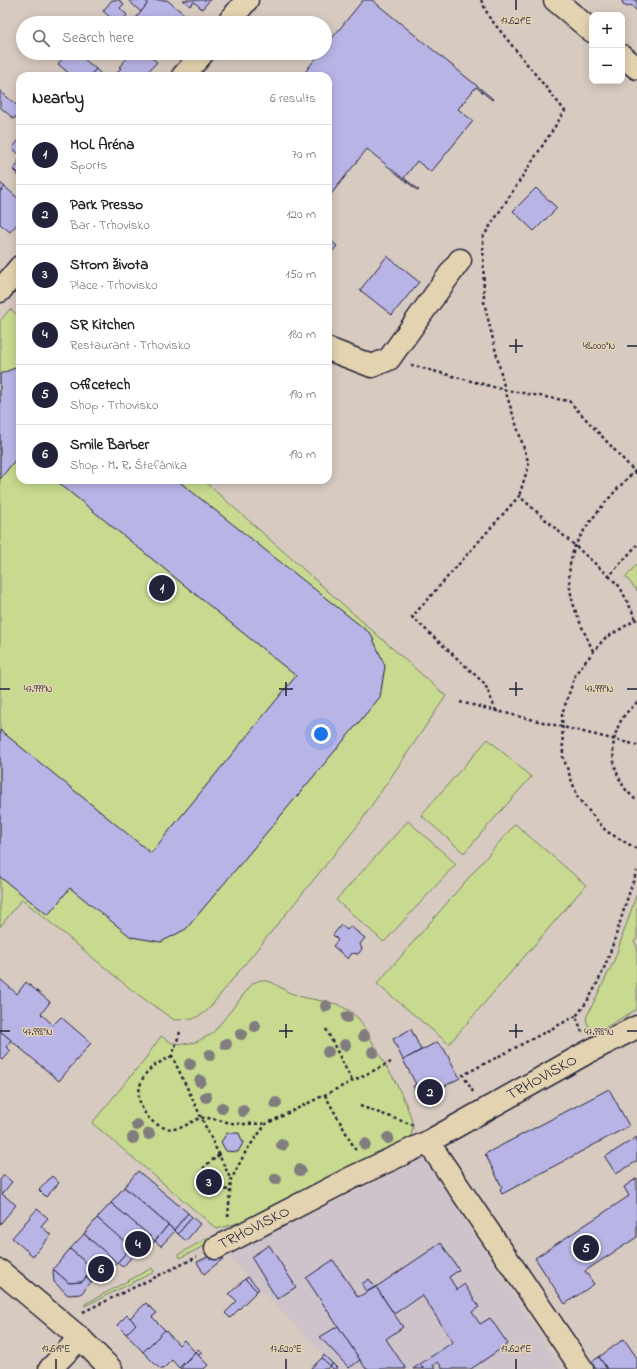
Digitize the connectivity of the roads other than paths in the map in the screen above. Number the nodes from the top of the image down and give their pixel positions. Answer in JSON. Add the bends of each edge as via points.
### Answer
{"nodes":[{"id":1,"x":247,"y":0,"type":"edge"},
{"id":2,"x":555,"y":0,"type":"edge"},
{"id":3,"x":234,"y":16,"type":"edge"},
{"id":4,"x":589,"y":28,"type":"edge"},
{"id":5,"x":625,"y":58,"type":"edge"},
{"id":6,"x":197,"y":60,"type":"edge"},
{"id":7,"x":637,"y":68,"type":"edge"},
{"id":8,"x":186,"y":72,"type":"edge"},
{"id":9,"x":460,"y":260,"type":"dead end"},
{"id":10,"x":16,"y":272,"type":"edge"},
{"id":11,"x":0,"y":291,"type":"edge"},
{"id":12,"x":332,"y":351,"type":"edge"},
{"id":13,"x":637,"y":1028,"type":"edge"},
{"id":14,"x":428,"y":1142,"type":"junction"},
{"id":15,"x":222,"y":1245,"type":"road end"},
{"id":16,"x":0,"y":1270,"type":"edge"},
{"id":17,"x":80,"y":1338,"type":"junction"},
{"id":18,"x":50,"y":1369,"type":"edge"},
{"id":19,"x":111,"y":1369,"type":"edge"},
{"id":20,"x":582,"y":1369,"type":"edge"}],
"edges":[{"from":1,"to":3,"type":"street"},
{"from":2,"to":4,"type":"street"},
{"from":5,"to":7,"type":"street"},
{"from":6,"to":8,"type":"street"},
{"from":9,"to":12,"type":"street","via":[[389,359],[372,366]]},
{"from":10,"to":11,"type":"street"},
{"from":13,"to":14,"type":"street","name":"TRHOVISKO","via":[[588,1052]]},
{"from":14,"to":15,"type":"street","name":"TRHOVISKO","via":[[351,1178]]},
{"from":14,"to":20,"type":"street"},
{"from":16,"to":17,"type":"street"},
{"from":17,"to":18,"type":"street"},
{"from":17,"to":19,"type":"street"}]}
